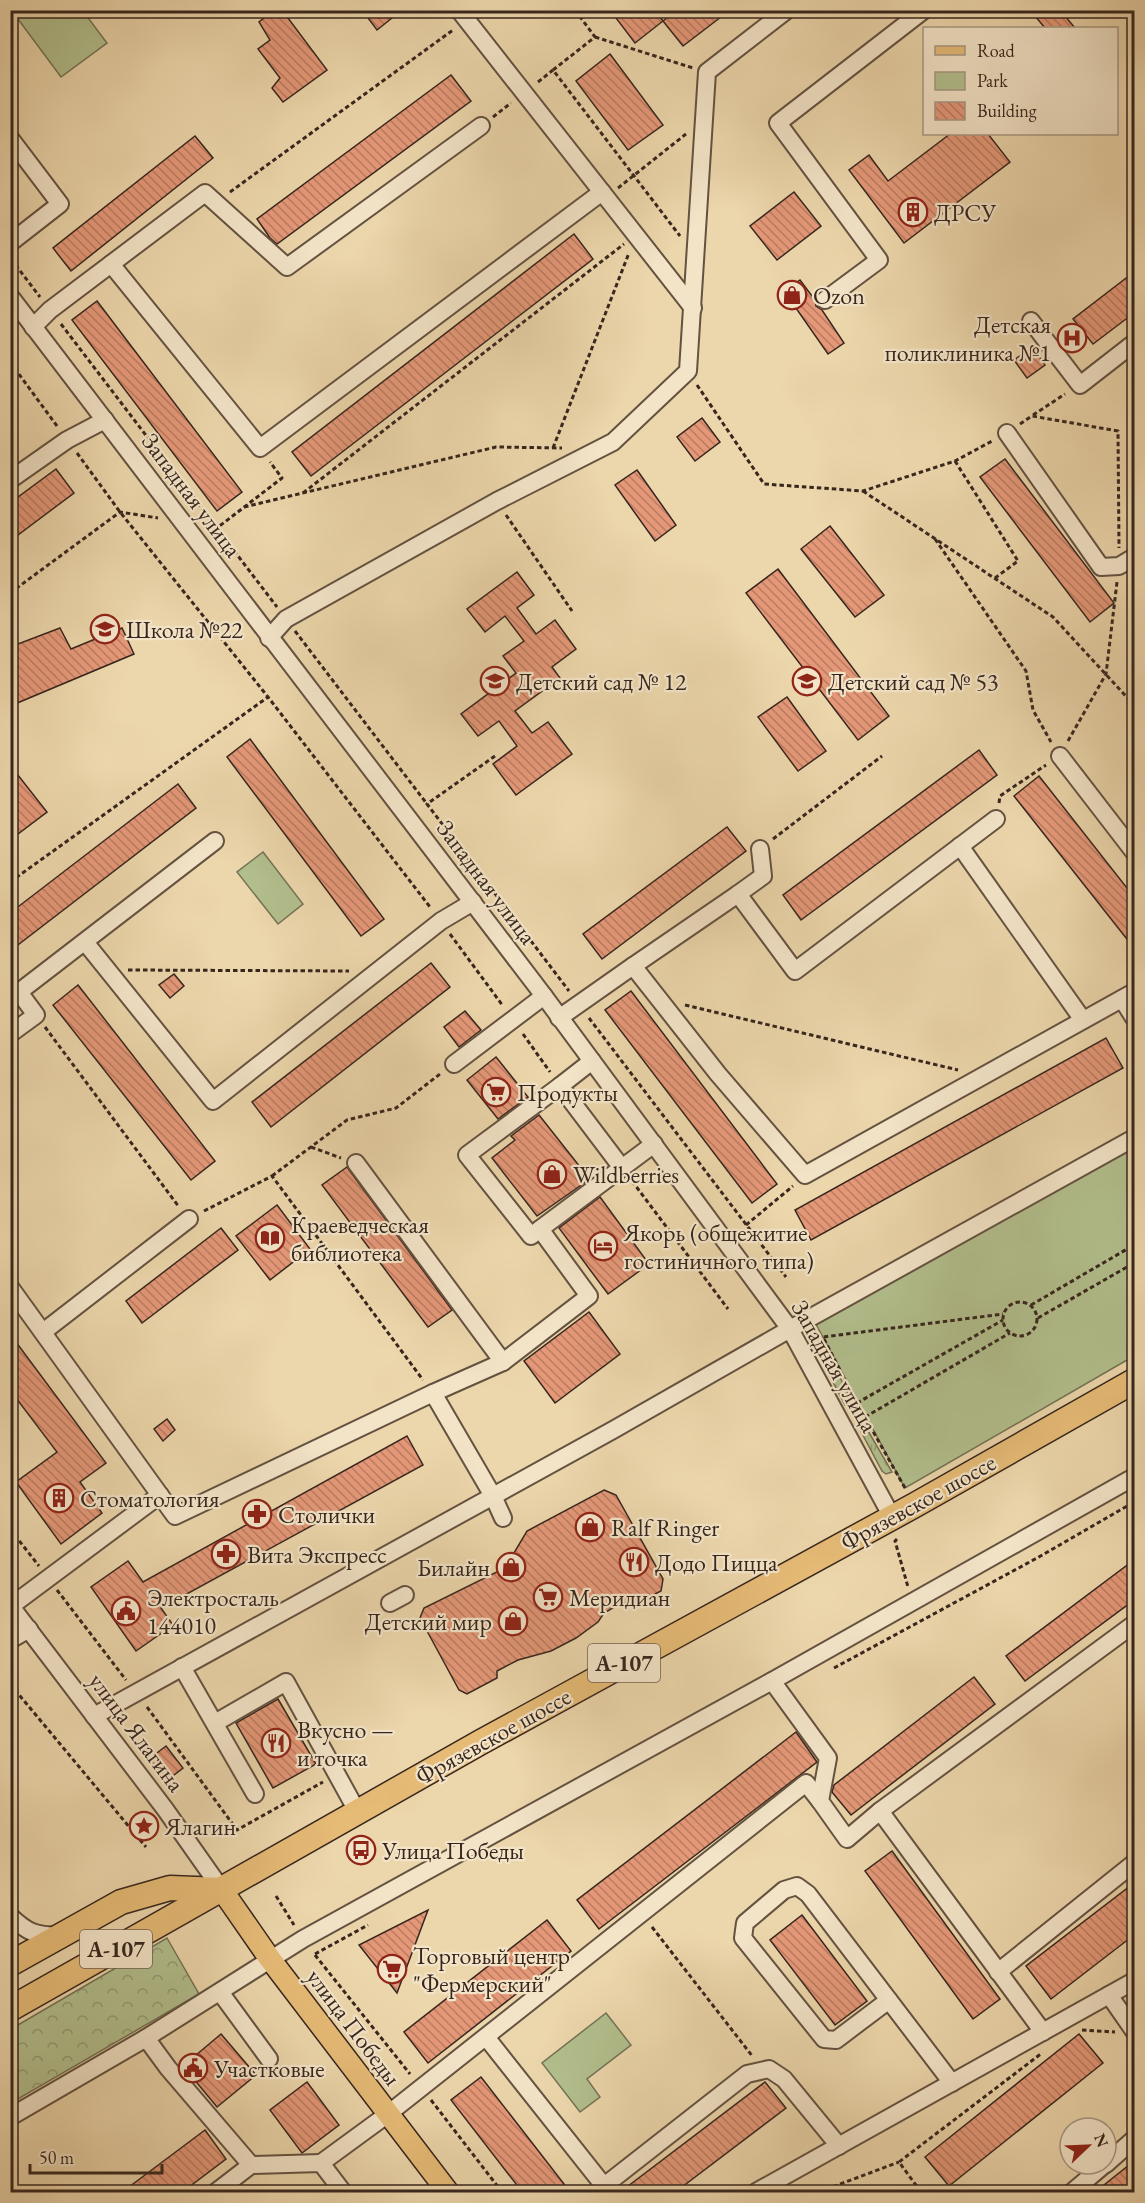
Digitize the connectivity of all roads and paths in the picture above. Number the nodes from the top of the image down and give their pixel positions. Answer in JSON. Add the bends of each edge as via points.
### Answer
{"nodes":[{"id":1,"x":574,"y":10,"type":"edge"},
{"id":2,"x":787,"y":10,"type":"edge"},
{"id":3,"x":924,"y":10,"type":"edge"},
{"id":4,"x":462,"y":15,"type":"edge"},
{"id":5,"x":595,"y":37,"type":"junction"},
{"id":6,"x":707,"y":72,"type":"junction"},
{"id":7,"x":704,"y":120,"type":"junction"},
{"id":8,"x":481,"y":126,"type":"dead end"},
{"id":9,"x":10,"y":138,"type":"edge"},
{"id":10,"x":634,"y":176,"type":"junction"},
{"id":11,"x":604,"y":195,"type":"junction"},
{"id":12,"x":216,"y":203,"type":"junction"},
{"id":13,"x":636,"y":235,"type":"junction"},
{"id":14,"x":10,"y":243,"type":"edge"},
{"id":15,"x":696,"y":257,"type":"junction"},
{"id":16,"x":10,"y":258,"type":"edge"},
{"id":17,"x":111,"y":264,"type":"junction"},
{"id":18,"x":10,"y":296,"type":"edge"},
{"id":19,"x":825,"y":300,"type":"dead end"},
{"id":20,"x":693,"y":308,"type":"junction"},
{"id":21,"x":50,"y":310,"type":"junction"},
{"id":22,"x":1031,"y":321,"type":"dead end"},
{"id":23,"x":33,"y":327,"type":"junction"},
{"id":24,"x":1134,"y":343,"type":"edge"},
{"id":25,"x":688,"y":371,"type":"junction"},
{"id":26,"x":1080,"y":385,"type":"junction"},
{"id":27,"x":1032,"y":416,"type":"junction"},
{"id":28,"x":105,"y":420,"type":"junction"},
{"id":29,"x":1007,"y":433,"type":"junction"},
{"id":30,"x":260,"y":448,"type":"junction"},
{"id":31,"x":553,"y":448,"type":"junction"},
{"id":32,"x":565,"y":448,"type":"dead end"},
{"id":33,"x":955,"y":461,"type":"junction"},
{"id":34,"x":10,"y":480,"type":"edge"},
{"id":35,"x":863,"y":491,"type":"junction"},
{"id":36,"x":303,"y":493,"type":"junction"},
{"id":37,"x":497,"y":501,"type":"junction"},
{"id":38,"x":244,"y":507,"type":"junction"},
{"id":39,"x":217,"y":528,"type":"junction"},
{"id":40,"x":934,"y":538,"type":"junction"},
{"id":41,"x":1134,"y":557,"type":"edge"},
{"id":42,"x":1119,"y":566,"type":"junction"},
{"id":43,"x":995,"y":578,"type":"junction"},
{"id":44,"x":10,"y":592,"type":"edge"},
{"id":45,"x":572,"y":611,"type":"dead end"},
{"id":46,"x":286,"y":619,"type":"junction"},
{"id":47,"x":269,"y":638,"type":"junction"},
{"id":48,"x":1106,"y":674,"type":"junction"},
{"id":49,"x":268,"y":697,"type":"junction"},
{"id":50,"x":1134,"y":705,"type":"edge"},
{"id":51,"x":882,"y":756,"type":"dead end"},
{"id":52,"x":1060,"y":756,"type":"junction"},
{"id":53,"x":427,"y":804,"type":"dead end"},
{"id":54,"x":996,"y":819,"type":"joint"},
{"id":55,"x":215,"y":841,"type":"dead end"},
{"id":56,"x":960,"y":846,"type":"junction"},
{"id":57,"x":760,"y":849,"type":"joint"},
{"id":58,"x":1134,"y":852,"type":"edge"},
{"id":59,"x":10,"y":882,"type":"edge"},
{"id":60,"x":738,"y":894,"type":"junction"},
{"id":61,"x":473,"y":902,"type":"junction"},
{"id":62,"x":441,"y":921,"type":"junction"},
{"id":63,"x":85,"y":942,"type":"junction"},
{"id":64,"x":633,"y":966,"type":"junction"},
{"id":65,"x":108,"y":970,"type":"junction"},
{"id":66,"x":377,"y":972,"type":"junction"},
{"id":67,"x":1128,"y":995,"type":"edge"},
{"id":68,"x":544,"y":996,"type":"junction"},
{"id":69,"x":657,"y":998,"type":"junction"},
{"id":70,"x":36,"y":1014,"type":"junction"},
{"id":71,"x":559,"y":1018,"type":"junction"},
{"id":72,"x":1134,"y":1018,"type":"edge"},
{"id":73,"x":513,"y":1020,"type":"junction"},
{"id":74,"x":1083,"y":1020,"type":"junction"},
{"id":75,"x":10,"y":1034,"type":"edge"},
{"id":76,"x":592,"y":1061,"type":"junction"},
{"id":77,"x":454,"y":1064,"type":"joint"},
{"id":78,"x":982,"y":1076,"type":"junction"},
{"id":79,"x":560,"y":1086,"type":"junction"},
{"id":80,"x":1134,"y":1138,"type":"edge"},
{"id":81,"x":654,"y":1144,"type":"junction"},
{"id":82,"x":311,"y":1147,"type":"junction"},
{"id":83,"x":356,"y":1164,"type":"joint"},
{"id":84,"x":622,"y":1167,"type":"junction"},
{"id":85,"x":806,"y":1175,"type":"junction"},
{"id":86,"x":272,"y":1176,"type":"junction"},
{"id":87,"x":189,"y":1220,"type":"junction"},
{"id":88,"x":746,"y":1225,"type":"dead end"},
{"id":89,"x":540,"y":1229,"type":"junction"},
{"id":90,"x":1134,"y":1245,"type":"edge"},
{"id":91,"x":1134,"y":1263,"type":"edge"},
{"id":92,"x":10,"y":1287,"type":"edge"},
{"id":93,"x":1031,"y":1305,"type":"junction"},
{"id":94,"x":728,"y":1309,"type":"dead end"},
{"id":95,"x":1003,"y":1314,"type":"junction"},
{"id":96,"x":1038,"y":1318,"type":"junction"},
{"id":97,"x":1003,"y":1320,"type":"junction"},
{"id":98,"x":790,"y":1329,"type":"junction"},
{"id":99,"x":43,"y":1332,"type":"junction"},
{"id":100,"x":1010,"y":1333,"type":"junction"},
{"id":101,"x":503,"y":1362,"type":"junction"},
{"id":102,"x":1134,"y":1381,"type":"edge"},
{"id":103,"x":433,"y":1393,"type":"junction"},
{"id":104,"x":857,"y":1403,"type":"junction"},
{"id":105,"x":865,"y":1417,"type":"junction"},
{"id":106,"x":1134,"y":1478,"type":"edge"},
{"id":107,"x":905,"y":1488,"type":"dead end"},
{"id":108,"x":160,"y":1495,"type":"junction"},
{"id":109,"x":493,"y":1496,"type":"junction"},
{"id":110,"x":503,"y":1518,"type":"dead end"},
{"id":111,"x":898,"y":1525,"type":"junction"},
{"id":112,"x":10,"y":1529,"type":"edge"},
{"id":113,"x":49,"y":1578,"type":"junction"},
{"id":114,"x":405,"y":1595,"type":"dead end"},
{"id":115,"x":913,"y":1602,"type":"junction"},
{"id":116,"x":390,"y":1604,"type":"dead end"},
{"id":117,"x":11,"y":1605,"type":"edge"},
{"id":118,"x":1134,"y":1624,"type":"edge"},
{"id":119,"x":29,"y":1629,"type":"junction"},
{"id":120,"x":10,"y":1640,"type":"edge"},
{"id":121,"x":182,"y":1667,"type":"junction"},
{"id":122,"x":772,"y":1681,"type":"junction"},
{"id":123,"x":10,"y":1684,"type":"edge"},
{"id":124,"x":136,"y":1692,"type":"junction"},
{"id":125,"x":94,"y":1716,"type":"junction"},
{"id":126,"x":215,"y":1723,"type":"junction"},
{"id":127,"x":336,"y":1775,"type":"junction"},
{"id":128,"x":255,"y":1794,"type":"dead end"},
{"id":129,"x":820,"y":1801,"type":"junction"},
{"id":130,"x":357,"y":1811,"type":"junction"},
{"id":131,"x":880,"y":1812,"type":"junction"},
{"id":132,"x":146,"y":1847,"type":"dead end"},
{"id":133,"x":1134,"y":1863,"type":"edge"},
{"id":134,"x":222,"y":1890,"type":"junction"},
{"id":135,"x":276,"y":1896,"type":"dead end"},
{"id":136,"x":642,"y":1914,"type":"junction"},
{"id":137,"x":10,"y":1916,"type":"edge"},
{"id":138,"x":59,"y":1936,"type":"junction"},
{"id":139,"x":303,"y":1939,"type":"junction"},
{"id":140,"x":270,"y":1959,"type":"junction"},
{"id":141,"x":10,"y":1964,"type":"edge"},
{"id":142,"x":998,"y":1972,"type":"junction"},
{"id":143,"x":1134,"y":1981,"type":"edge"},
{"id":144,"x":220,"y":1992,"type":"junction"},
{"id":145,"x":1109,"y":1995,"type":"junction"},
{"id":146,"x":889,"y":2000,"type":"junction"},
{"id":147,"x":10,"y":2008,"type":"edge"},
{"id":148,"x":1074,"y":2029,"type":"dead end"},
{"id":149,"x":1129,"y":2031,"type":"edge"},
{"id":150,"x":1043,"y":2032,"type":"junction"},
{"id":151,"x":486,"y":2037,"type":"junction"},
{"id":152,"x":146,"y":2038,"type":"junction"},
{"id":153,"x":1047,"y":2050,"type":"dead end"},
{"id":154,"x":268,"y":2059,"type":"dead end"},
{"id":155,"x":763,"y":2070,"type":"junction"},
{"id":156,"x":952,"y":2083,"type":"junction"},
{"id":157,"x":422,"y":2088,"type":"junction"},
{"id":158,"x":388,"y":2114,"type":"junction"},
{"id":159,"x":10,"y":2117,"type":"edge"},
{"id":160,"x":1134,"y":2139,"type":"edge"},
{"id":161,"x":839,"y":2146,"type":"junction"},
{"id":162,"x":1118,"y":2153,"type":"edge"},
{"id":163,"x":899,"y":2162,"type":"junction"},
{"id":164,"x":321,"y":2163,"type":"junction"},
{"id":165,"x":251,"y":2165,"type":"junction"},
{"id":166,"x":1092,"y":2176,"type":"edge"},
{"id":167,"x":606,"y":2189,"type":"edge"},
{"id":168,"x":216,"y":2193,"type":"edge"},
{"id":169,"x":343,"y":2193,"type":"edge"},
{"id":170,"x":448,"y":2193,"type":"edge"},
{"id":171,"x":502,"y":2193,"type":"edge"},
{"id":172,"x":756,"y":2193,"type":"edge"},
{"id":173,"x":819,"y":2193,"type":"edge"},
{"id":174,"x":921,"y":2193,"type":"edge"},
{"id":175,"x":1072,"y":2193,"type":"edge"}],
"edges":[{"from":1,"to":5,"type":"path"},
{"from":2,"to":6,"type":"street"},
{"from":3,"to":19,"type":"street","via":[[778,123],[879,260]]},
{"from":4,"to":11,"type":"street"},
{"from":4,"to":12,"type":"path"},
{"from":5,"to":6,"type":"path"},
{"from":5,"to":10,"type":"path","via":[[553,70]]},
{"from":6,"to":7,"type":"street"},
{"from":7,"to":10,"type":"path"},
{"from":7,"to":15,"type":"street"},
{"from":8,"to":12,"type":"street","via":[[287,267]]},
{"from":9,"to":14,"type":"street","via":[[60,204]]},
{"from":10,"to":11,"type":"path"},
{"from":10,"to":15,"type":"path"},
{"from":11,"to":13,"type":"street"},
{"from":11,"to":30,"type":"street"},
{"from":12,"to":17,"type":"street","via":[[205,193]]},
{"from":13,"to":20,"type":"street"},
{"from":13,"to":31,"type":"path"},
{"from":13,"to":36,"type":"path"},
{"from":15,"to":20,"type":"street"},
{"from":16,"to":21,"type":"path"},
{"from":17,"to":21,"type":"street"},
{"from":17,"to":30,"type":"street"},
{"from":18,"to":23,"type":"street","name":"Западная улица"},
{"from":20,"to":25,"type":"street"},
{"from":21,"to":23,"type":"street"},
{"from":21,"to":39,"type":"path"},
{"from":22,"to":26,"type":"street"},
{"from":23,"to":28,"type":"street","name":"Западная улица"},
{"from":24,"to":26,"type":"street"},
{"from":25,"to":35,"type":"path","via":[[764,484]]},
{"from":25,"to":37,"type":"street","via":[[613,442]]},
{"from":26,"to":27,"type":"path"},
{"from":27,"to":29,"type":"path"},
{"from":27,"to":42,"type":"path","via":[[1118,431]]},
{"from":28,"to":34,"type":"street","via":[[67,440]]},
{"from":28,"to":47,"type":"street","name":"Западная улица"},
{"from":29,"to":33,"type":"path"},
{"from":29,"to":42,"type":"street","via":[[1101,567]]},
{"from":30,"to":38,"type":"path","via":[[282,478]]},
{"from":31,"to":32,"type":"path"},
{"from":31,"to":36,"type":"path","via":[[496,447]]},
{"from":33,"to":35,"type":"path"},
{"from":33,"to":43,"type":"path","via":[[1018,561]]},
{"from":35,"to":40,"type":"path"},
{"from":36,"to":38,"type":"path"},
{"from":37,"to":45,"type":"path"},
{"from":37,"to":46,"type":"street"},
{"from":38,"to":39,"type":"path"},
{"from":39,"to":46,"type":"path"},
{"from":40,"to":43,"type":"path"},
{"from":40,"to":52,"type":"path","via":[[1026,671],[1033,710]]},
{"from":41,"to":42,"type":"street"},
{"from":42,"to":48,"type":"path"},
{"from":43,"to":48,"type":"path","via":[[1053,617]]},
{"from":44,"to":49,"type":"path","via":[[120,512]]},
{"from":46,"to":47,"type":"street"},
{"from":46,"to":53,"type":"path"},
{"from":47,"to":61,"type":"street","name":"Западная улица"},
{"from":48,"to":50,"type":"path"},
{"from":48,"to":52,"type":"path"},
{"from":49,"to":59,"type":"path"},
{"from":49,"to":62,"type":"path"},
{"from":51,"to":57,"type":"path"},
{"from":52,"to":54,"type":"path","via":[[1000,796]]},
{"from":52,"to":58,"type":"street"},
{"from":54,"to":56,"type":"street"},
{"from":55,"to":63,"type":"street"},
{"from":56,"to":60,"type":"street","via":[[795,971]]},
{"from":56,"to":74,"type":"street"},
{"from":57,"to":60,"type":"street","via":[[763,876]]},
{"from":60,"to":64,"type":"street"},
{"from":61,"to":62,"type":"street"},
{"from":61,"to":68,"type":"street","name":"Западная улица"},
{"from":62,"to":66,"type":"street"},
{"from":62,"to":73,"type":"path"},
{"from":63,"to":65,"type":"street"},
{"from":63,"to":70,"type":"street","via":[[19,992]]},
{"from":64,"to":69,"type":"street"},
{"from":64,"to":71,"type":"street"},
{"from":65,"to":66,"type":"path"},
{"from":65,"to":66,"type":"street","via":[[213,1101]]},
{"from":67,"to":72,"type":"street"},
{"from":67,"to":74,"type":"street"},
{"from":68,"to":71,"type":"street","name":"Западная улица"},
{"from":68,"to":73,"type":"street"},
{"from":69,"to":78,"type":"path"},
{"from":69,"to":85,"type":"street"},
{"from":70,"to":75,"type":"street"},
{"from":70,"to":87,"type":"path"},
{"from":71,"to":76,"type":"street","name":"Западная улица"},
{"from":73,"to":77,"type":"street"},
{"from":73,"to":79,"type":"path"},
{"from":74,"to":78,"type":"street"},
{"from":76,"to":79,"type":"street"},
{"from":76,"to":81,"type":"street","name":"Западная улица"},
{"from":77,"to":82,"type":"path","via":[[396,1108],[347,1120]]},
{"from":78,"to":85,"type":"street"},
{"from":79,"to":84,"type":"street"},
{"from":79,"to":89,"type":"street","via":[[467,1155],[531,1236]]},
{"from":80,"to":98,"type":"street"},
{"from":81,"to":84,"type":"street"},
{"from":81,"to":98,"type":"street","name":"Западная улица"},
{"from":82,"to":83,"type":"path"},
{"from":82,"to":86,"type":"path"},
{"from":83,"to":101,"type":"street"},
{"from":84,"to":89,"type":"street"},
{"from":84,"to":94,"type":"path"},
{"from":85,"to":88,"type":"path"},
{"from":86,"to":87,"type":"path"},
{"from":86,"to":103,"type":"path"},
{"from":87,"to":99,"type":"street"},
{"from":89,"to":101,"type":"street","via":[[589,1296]]},
{"from":90,"to":93,"type":"path"},
{"from":91,"to":96,"type":"path"},
{"from":92,"to":99,"type":"street"},
{"from":93,"to":95,"type":"path","via":[[1015,1302]]},
{"from":93,"to":96,"type":"path"},
{"from":95,"to":97,"type":"path"},
{"from":95,"to":104,"type":"path","via":[[823,1337]]},
{"from":96,"to":100,"type":"path","via":[[1029,1334]]},
{"from":97,"to":100,"type":"path"},
{"from":97,"to":104,"type":"path"},
{"from":98,"to":109,"type":"street"},
{"from":98,"to":111,"type":"street","name":"Западная улица"},
{"from":99,"to":108,"type":"street"},
{"from":100,"to":105,"type":"path"},
{"from":101,"to":103,"type":"street"},
{"from":102,"to":111,"type":"highway","name":"Фрязевское шоссе","number":"А-107"},
{"from":103,"to":108,"type":"street","via":[[175,1516]]},
{"from":103,"to":109,"type":"street"},
{"from":104,"to":105,"type":"path"},
{"from":105,"to":107,"type":"path"},
{"from":106,"to":115,"type":"street"},
{"from":108,"to":113,"type":"street"},
{"from":109,"to":110,"type":"street"},
{"from":109,"to":121,"type":"street"},
{"from":111,"to":115,"type":"path","via":[[895,1541]]},
{"from":111,"to":130,"type":"highway","name":"Фрязевское шоссе","number":"А-107"},
{"from":112,"to":113,"type":"path"},
{"from":113,"to":117,"type":"street"},
{"from":113,"to":124,"type":"path"},
{"from":114,"to":116,"type":"street"},
{"from":115,"to":122,"type":"street"},
{"from":117,"to":119,"type":"street","name":"улица Ялагина"},
{"from":118,"to":131,"type":"street"},
{"from":119,"to":120,"type":"street"},
{"from":119,"to":125,"type":"street","name":"улица Ялагина"},
{"from":121,"to":124,"type":"street"},
{"from":121,"to":126,"type":"street"},
{"from":122,"to":129,"type":"street","via":[[828,1758]]},
{"from":122,"to":139,"type":"street"},
{"from":123,"to":132,"type":"path"},
{"from":124,"to":125,"type":"street"},
{"from":124,"to":127,"type":"path","via":[[237,1830]]},
{"from":125,"to":134,"type":"street","name":"улица Ялагина"},
{"from":126,"to":127,"type":"street","via":[[285,1682]]},
{"from":126,"to":128,"type":"street"},
{"from":127,"to":130,"type":"street"},
{"from":129,"to":131,"type":"street","via":[[847,1839]]},
{"from":129,"to":136,"type":"street","via":[[806,1783]]},
{"from":130,"to":134,"type":"highway","name":"Фрязевское шоссе","number":"А-107"},
{"from":131,"to":142,"type":"street"},
{"from":133,"to":142,"type":"street"},
{"from":134,"to":138,"type":"highway","via":[[170,1888],[122,1902]]},
{"from":134,"to":140,"type":"main road","name":"улица Победы"},
{"from":134,"to":147,"type":"highway","name":"Фрязевское шоссе","number":"А-107"},
{"from":135,"to":139,"type":"path"},
{"from":136,"to":151,"type":"street"},
{"from":136,"to":155,"type":"path"},
{"from":137,"to":138,"type":"street","via":[[27,1931]]},
{"from":138,"to":141,"type":"highway"},
{"from":139,"to":140,"type":"street"},
{"from":139,"to":157,"type":"path"},
{"from":140,"to":144,"type":"street"},
{"from":140,"to":158,"type":"main road","name":"улица Победы"},
{"from":142,"to":150,"type":"street"},
{"from":143,"to":145,"type":"street"},
{"from":144,"to":152,"type":"street"},
{"from":144,"to":154,"type":"street"},
{"from":145,"to":149,"type":"street"},
{"from":145,"to":150,"type":"street"},
{"from":146,"to":146,"type":"street","via":[[808,1894],[797,1886],[784,1890],[745,1923],[743,1938],[824,2040],[836,2040]]},
{"from":146,"to":156,"type":"street"},
{"from":148,"to":149,"type":"path"},
{"from":150,"to":156,"type":"street"},
{"from":151,"to":157,"type":"street"},
{"from":151,"to":167,"type":"street"},
{"from":152,"to":159,"type":"street"},
{"from":152,"to":165,"type":"street"},
{"from":153,"to":163,"type":"path"},
{"from":155,"to":161,"type":"street","via":[[769,2069],[784,2079]]},
{"from":155,"to":167,"type":"street","via":[[747,2074]]},
{"from":156,"to":161,"type":"street"},
{"from":157,"to":158,"type":"street"},
{"from":157,"to":171,"type":"path"},
{"from":158,"to":164,"type":"street"},
{"from":158,"to":170,"type":"main road","name":"улица Победы"},
{"from":160,"to":162,"type":"street"},
{"from":161,"to":172,"type":"street"},
{"from":163,"to":173,"type":"path"},
{"from":163,"to":174,"type":"path"},
{"from":164,"to":165,"type":"street"},
{"from":164,"to":169,"type":"street"},
{"from":165,"to":168,"type":"street"},
{"from":166,"to":175,"type":"street"}]}
